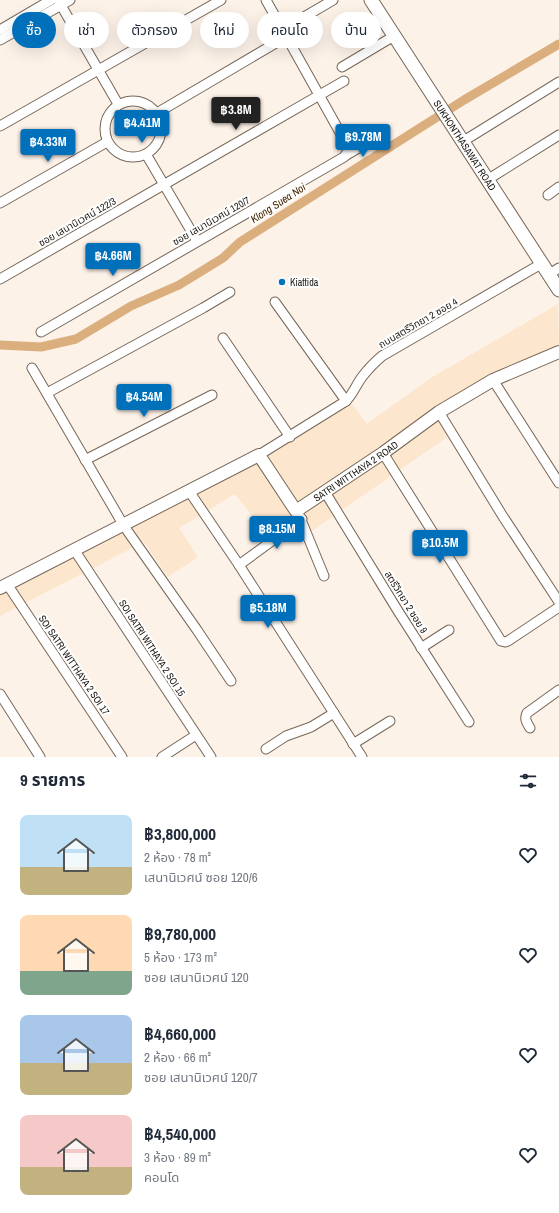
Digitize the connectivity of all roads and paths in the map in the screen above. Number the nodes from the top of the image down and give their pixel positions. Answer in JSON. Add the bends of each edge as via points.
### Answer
{"nodes":[{"id":1,"x":51,"y":0,"type":"edge"},
{"id":2,"x":70,"y":0,"type":"edge"},
{"id":3,"x":221,"y":0,"type":"edge"},
{"id":4,"x":266,"y":0,"type":"edge"},
{"id":5,"x":333,"y":0,"type":"edge"},
{"id":6,"x":371,"y":0,"type":"edge"},
{"id":7,"x":59,"y":3,"type":"edge"},
{"id":8,"x":273,"y":12,"type":"edge"},
{"id":9,"x":315,"y":12,"type":"edge"},
{"id":10,"x":0,"y":30,"type":"edge"},
{"id":11,"x":394,"y":36,"type":"junction"},
{"id":12,"x":0,"y":40,"type":"edge"},
{"id":13,"x":260,"y":48,"type":"edge"},
{"id":14,"x":292,"y":48,"type":"edge"},
{"id":15,"x":342,"y":67,"type":"dead end"},
{"id":16,"x":99,"y":70,"type":"junction"},
{"id":17,"x":344,"y":81,"type":"dead end"},
{"id":18,"x":559,"y":82,"type":"edge"},
{"id":19,"x":319,"y":95,"type":"junction"},
{"id":20,"x":118,"y":104,"type":"junction"},
{"id":21,"x":157,"y":113,"type":"junction"},
{"id":22,"x":0,"y":126,"type":"edge"},
{"id":23,"x":559,"y":135,"type":"edge"},
{"id":24,"x":372,"y":140,"type":"dead end"},
{"id":25,"x":107,"y":142,"type":"junction"},
{"id":26,"x":462,"y":142,"type":"junction"},
{"id":27,"x":146,"y":154,"type":"junction"},
{"id":28,"x":346,"y":154,"type":"junction"},
{"id":29,"x":487,"y":180,"type":"junction"},
{"id":30,"x":164,"y":184,"type":"junction"},
{"id":31,"x":559,"y":187,"type":"edge"},
{"id":32,"x":548,"y":195,"type":"dead end"},
{"id":33,"x":0,"y":203,"type":"edge"},
{"id":34,"x":197,"y":241,"type":"junction"},
{"id":35,"x":541,"y":264,"type":"junction"},
{"id":36,"x":554,"y":272,"type":"edge"},
{"id":37,"x":0,"y":279,"type":"edge"},
{"id":38,"x":559,"y":290,"type":"edge"},
{"id":39,"x":230,"y":292,"type":"dead end"},
{"id":40,"x":275,"y":302,"type":"dead end"},
{"id":41,"x":41,"y":332,"type":"dead end"},
{"id":42,"x":223,"y":338,"type":"dead end"},
{"id":43,"x":558,"y":355,"type":"edge"},
{"id":44,"x":32,"y":368,"type":"dead end"},
{"id":45,"x":493,"y":380,"type":"junction"},
{"id":46,"x":47,"y":393,"type":"junction"},
{"id":47,"x":212,"y":395,"type":"dead end"},
{"id":48,"x":346,"y":402,"type":"junction"},
{"id":49,"x":439,"y":412,"type":"junction"},
{"id":50,"x":290,"y":437,"type":"junction"},
{"id":51,"x":383,"y":453,"type":"junction"},
{"id":52,"x":259,"y":455,"type":"junction"},
{"id":53,"x":85,"y":460,"type":"junction"},
{"id":54,"x":559,"y":483,"type":"edge"},
{"id":55,"x":189,"y":491,"type":"junction"},
{"id":56,"x":325,"y":492,"type":"junction"},
{"id":57,"x":299,"y":515,"type":"junction"},
{"id":58,"x":124,"y":526,"type":"junction"},
{"id":59,"x":75,"y":551,"type":"junction"},
{"id":60,"x":239,"y":565,"type":"junction"},
{"id":61,"x":324,"y":576,"type":"dead end"},
{"id":62,"x":4,"y":586,"type":"edge"},
{"id":63,"x":559,"y":602,"type":"edge"},
{"id":64,"x":559,"y":607,"type":"edge"},
{"id":65,"x":450,"y":630,"type":"dead end"},
{"id":66,"x":421,"y":648,"type":"junction"},
{"id":67,"x":231,"y":681,"type":"dead end"},
{"id":68,"x":559,"y":690,"type":"edge"},
{"id":69,"x":0,"y":694,"type":"edge"},
{"id":70,"x":334,"y":713,"type":"junction"},
{"id":71,"x":390,"y":721,"type":"dead end"},
{"id":72,"x":469,"y":722,"type":"dead end"},
{"id":73,"x":530,"y":728,"type":"dead end"},
{"id":74,"x":196,"y":735,"type":"junction"},
{"id":75,"x":353,"y":744,"type":"junction"},
{"id":76,"x":266,"y":749,"type":"dead end"},
{"id":77,"x":40,"y":757,"type":"edge"},
{"id":78,"x":122,"y":757,"type":"edge"},
{"id":79,"x":162,"y":757,"type":"edge"},
{"id":80,"x":211,"y":757,"type":"edge"},
{"id":81,"x":362,"y":757,"type":"edge"}],
"edges":[{"from":1,"to":10,"type":"street"},
{"from":2,"to":7,"type":"street"},
{"from":3,"to":16,"type":"street"},
{"from":4,"to":8,"type":"street"},
{"from":5,"to":9,"type":"street"},
{"from":6,"to":11,"type":"main road","name":"SUKHONTHASAWAT ROAD"},
{"from":7,"to":12,"type":"street"},
{"from":7,"to":16,"type":"street"},
{"from":11,"to":15,"type":"street"},
{"from":11,"to":26,"type":"main road","name":"SUKHONTHASAWAT ROAD"},
{"from":13,"to":21,"type":"street"},
{"from":14,"to":19,"type":"street"},
{"from":16,"to":20,"type":"street"},
{"from":16,"to":22,"type":"street"},
{"from":17,"to":19,"type":"street","name":"ซอย เสนานิเวศน์ 122/3"},
{"from":18,"to":26,"type":"street"},
{"from":19,"to":28,"type":"street","via":[[347,145]]},
{"from":19,"to":30,"type":"street","name":"ซอย เสนานิเวศน์ 122/3"},
{"from":20,"to":21,"type":"street","via":[[135,100],[143,102]]},
{"from":20,"to":25,"type":"street","via":[[104,125]]},
{"from":21,"to":27,"type":"street","via":[[161,128],[160,136],[158,143]]},
{"from":23,"to":29,"type":"street"},
{"from":24,"to":28,"type":"street","name":"ซอย เสนานิเวศน์ 120/7"},
{"from":25,"to":27,"type":"street","via":[[121,155],[134,157]]},
{"from":25,"to":33,"type":"street"},
{"from":26,"to":29,"type":"main road","name":"SUKHONTHASAWAT ROAD"},
{"from":27,"to":30,"type":"street"},
{"from":28,"to":34,"type":"street","name":"ซอย เสนานิเวศน์ 120/7"},
{"from":29,"to":35,"type":"main road","name":"SUKHONTHASAWAT ROAD"},
{"from":30,"to":34,"type":"street"},
{"from":30,"to":37,"type":"street","name":"ซอย เสนานิเวศน์ 122/3"},
{"from":31,"to":32,"type":"street"},
{"from":34,"to":41,"type":"street","name":"ซอย เสนานิเวศน์ 120/7"},
{"from":35,"to":36,"type":"main road","name":"SUKHONTHASAWAT ROAD"},
{"from":35,"to":48,"type":"street","name":"ถนนสตรีวิทยา 2 ซอย 4","via":[[382,356],[362,377]]},
{"from":36,"to":38,"type":"main road","name":"SUKHONTHASAWAT ROAD"},
{"from":39,"to":46,"type":"street"},
{"from":40,"to":48,"type":"street"},
{"from":42,"to":50,"type":"street"},
{"from":43,"to":45,"type":"street","name":"SATRI WITTHAYA 2 ROAD"},
{"from":44,"to":46,"type":"street"},
{"from":45,"to":49,"type":"street","name":"SATRI WITTHAYA 2 ROAD"},
{"from":45,"to":54,"type":"street"},
{"from":46,"to":53,"type":"street"},
{"from":47,"to":53,"type":"street"},
{"from":48,"to":50,"type":"street","name":"ถนนสตรีวิทยา 2 ซอย 4"},
{"from":49,"to":51,"type":"street","name":"SATRI WITTHAYA 2 ROAD"},
{"from":49,"to":63,"type":"street"},
{"from":50,"to":52,"type":"street","name":"ถนนสตรีวิทยา 2 ซอย 4"},
{"from":51,"to":56,"type":"street","name":"SATRI WITTHAYA 2 ROAD"},
{"from":51,"to":64,"type":"street","via":[[501,641],[508,641]]},
{"from":52,"to":55,"type":"street"},
{"from":52,"to":57,"type":"street"},
{"from":53,"to":58,"type":"street"},
{"from":55,"to":58,"type":"street"},
{"from":55,"to":60,"type":"street"},
{"from":56,"to":57,"type":"street","name":"SATRI WITTHAYA 2 ROAD"},
{"from":56,"to":66,"type":"street","name":"สตรีวิทยา 2 ซอย 9"},
{"from":57,"to":60,"type":"street"},
{"from":57,"to":61,"type":"street"},
{"from":58,"to":59,"type":"street"},
{"from":58,"to":67,"type":"street"},
{"from":59,"to":62,"type":"street"},
{"from":59,"to":74,"type":"street","name":"SOI SATRI WITHAYA 2 SOI 15"},
{"from":60,"to":70,"type":"street"},
{"from":62,"to":78,"type":"street","name":"SOI SATRI WITTHAYA 2 SOI 17"},
{"from":65,"to":66,"type":"street"},
{"from":66,"to":72,"type":"street","name":"สตรีวิทยา 2 ซอย 9"},
{"from":68,"to":73,"type":"street","via":[[527,713],[525,717]]},
{"from":69,"to":77,"type":"street"},
{"from":70,"to":75,"type":"street"},
{"from":70,"to":76,"type":"street","via":[[312,727],[286,736]]},
{"from":71,"to":75,"type":"street"},
{"from":74,"to":79,"type":"street"},
{"from":74,"to":80,"type":"street","name":"SOI SATRI WITHAYA 2 SOI 15"},
{"from":75,"to":81,"type":"street"}]}
